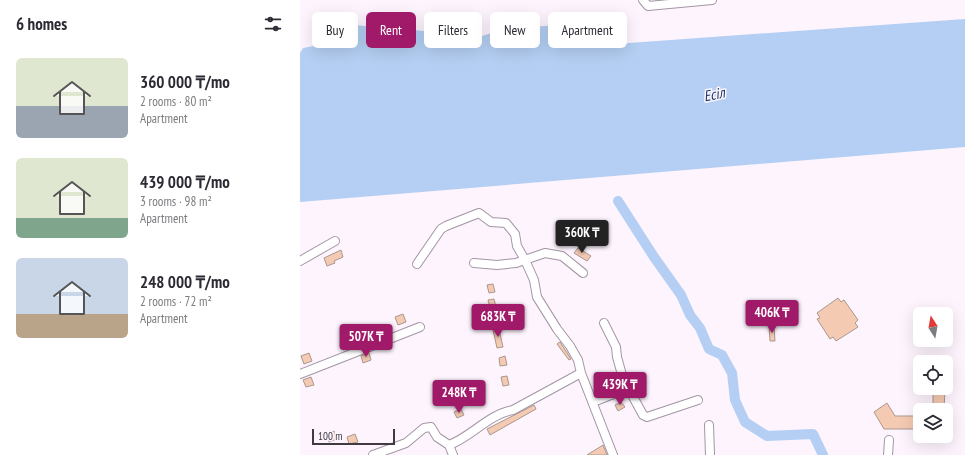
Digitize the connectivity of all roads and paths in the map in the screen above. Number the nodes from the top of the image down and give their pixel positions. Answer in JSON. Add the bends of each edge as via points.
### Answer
{"nodes":[{"id":1,"x":712,"y":0,"type":"edge"},
{"id":2,"x":690,"y":1,"type":"edge"},
{"id":3,"x":645,"y":3,"type":"edge"},
{"id":4,"x":335,"y":241,"type":"dead end"},
{"id":5,"x":525,"y":260,"type":"junction"},
{"id":6,"x":300,"y":261,"type":"edge"},
{"id":7,"x":474,"y":263,"type":"dead end"},
{"id":8,"x":417,"y":264,"type":"dead end"},
{"id":9,"x":583,"y":273,"type":"dead end"},
{"id":10,"x":604,"y":323,"type":"dead end"},
{"id":11,"x":420,"y":327,"type":"dead end"},
{"id":12,"x":582,"y":373,"type":"junction"},
{"id":13,"x":300,"y":374,"type":"edge"},
{"id":14,"x":626,"y":389,"type":"junction"},
{"id":15,"x":698,"y":400,"type":"dead end"},
{"id":16,"x":593,"y":402,"type":"junction"},
{"id":17,"x":708,"y":425,"type":"dead end"},
{"id":18,"x":889,"y":440,"type":"dead end"},
{"id":19,"x":449,"y":446,"type":"junction"},
{"id":20,"x":373,"y":455,"type":"edge"},
{"id":21,"x":453,"y":455,"type":"edge"},
{"id":22,"x":612,"y":455,"type":"edge"},
{"id":23,"x":710,"y":455,"type":"edge"},
{"id":24,"x":888,"y":455,"type":"edge"}],
"edges":[{"from":1,"to":2,"type":"street"},
{"from":2,"to":3,"type":"street"},
{"from":4,"to":6,"type":"street"},
{"from":5,"to":7,"type":"street","via":[[497,265]]},
{"from":5,"to":8,"type":"street","via":[[517,246],[515,234],[506,223],[491,222],[479,213],[441,229]]},
{"from":5,"to":9,"type":"street","via":[[545,253],[562,256]]},
{"from":5,"to":12,"type":"street","via":[[534,280],[537,297],[570,346]]},
{"from":10,"to":14,"type":"street","via":[[616,346],[616,356]]},
{"from":11,"to":13,"type":"street"},
{"from":12,"to":16,"type":"street"},
{"from":12,"to":19,"type":"street","via":[[514,410],[506,411]]},
{"from":14,"to":15,"type":"street","via":[[647,417]]},
{"from":14,"to":16,"type":"street"},
{"from":16,"to":22,"type":"street"},
{"from":17,"to":23,"type":"street"},
{"from":18,"to":24,"type":"street"},
{"from":19,"to":20,"type":"street","via":[[437,437],[431,427],[424,428],[406,443]]},
{"from":19,"to":21,"type":"street"}]}
